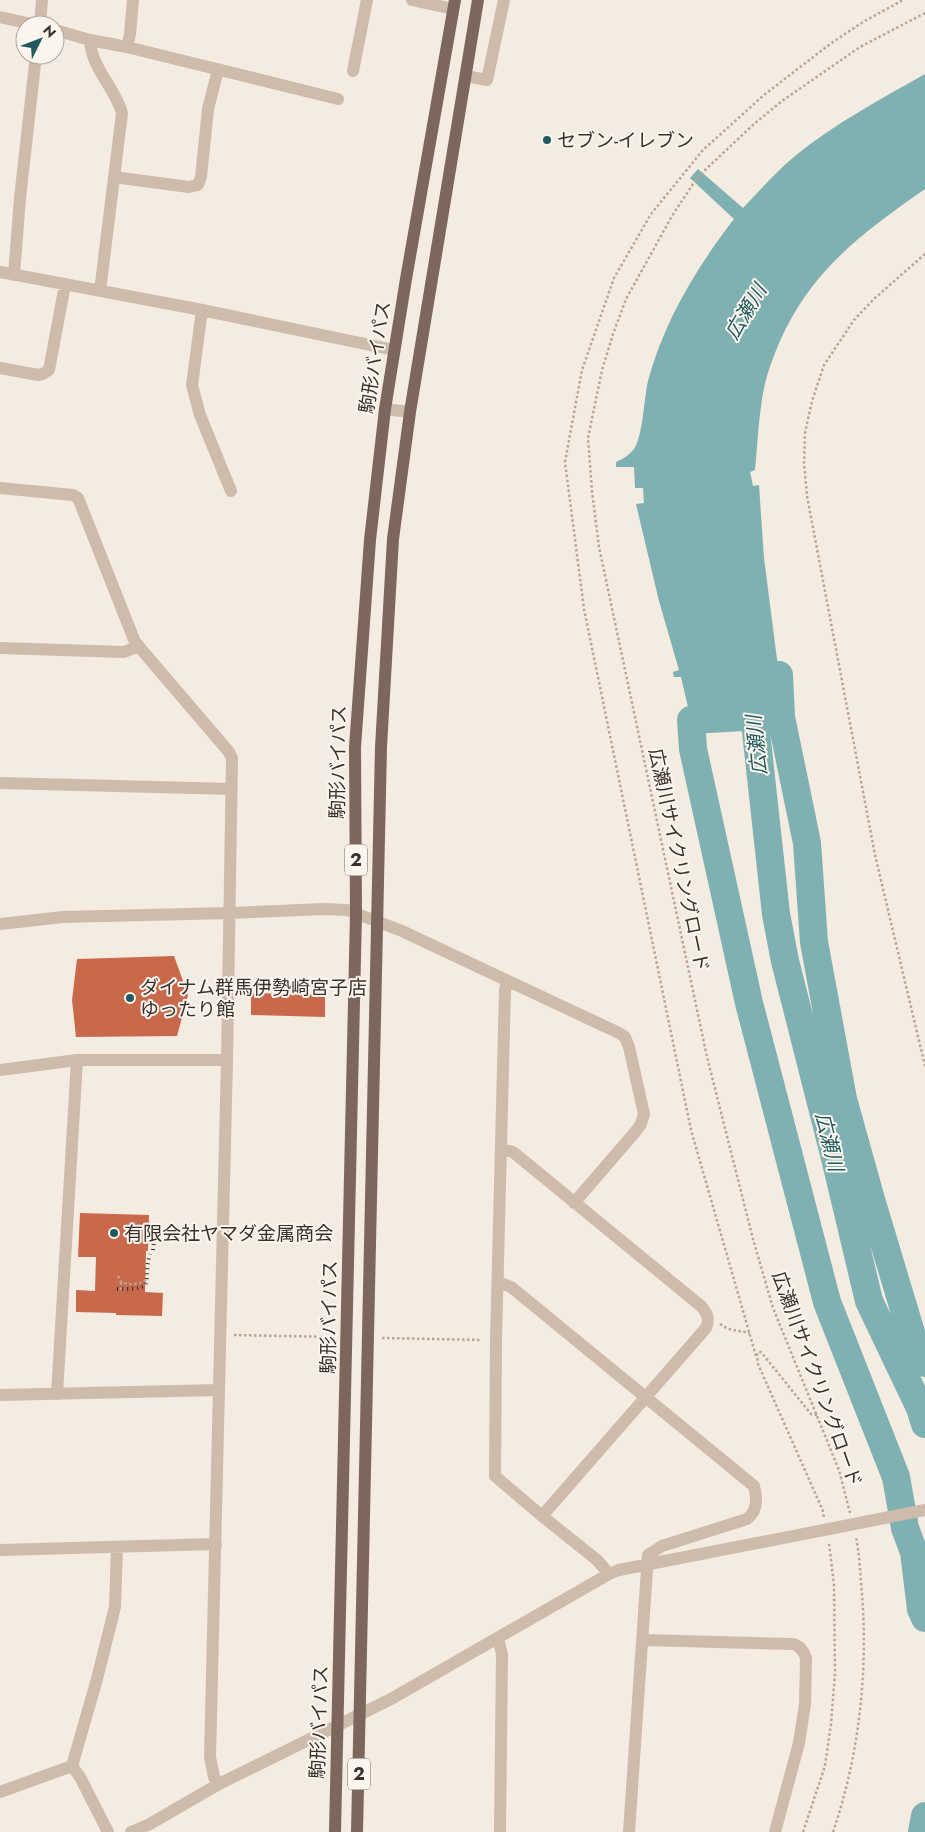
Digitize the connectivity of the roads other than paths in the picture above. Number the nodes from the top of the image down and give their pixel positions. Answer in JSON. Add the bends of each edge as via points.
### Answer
{"nodes":[{"id":1,"x":42,"y":0,"type":"edge"},
{"id":2,"x":133,"y":0,"type":"edge"},
{"id":3,"x":367,"y":0,"type":"edge"},
{"id":4,"x":412,"y":0,"type":"edge"},
{"id":5,"x":478,"y":0,"type":"edge"},
{"id":6,"x":504,"y":0,"type":"edge"},
{"id":7,"x":454,"y":5,"type":"edge"},
{"id":8,"x":41,"y":15,"type":"edge"},
{"id":9,"x":0,"y":17,"type":"edge"},
{"id":10,"x":15,"y":20,"type":"edge"},
{"id":11,"x":65,"y":33,"type":"edge"},
{"id":12,"x":90,"y":40,"type":"junction"},
{"id":13,"x":127,"y":47,"type":"junction"},
{"id":14,"x":35,"y":65,"type":"edge"},
{"id":15,"x":218,"y":70,"type":"junction"},
{"id":16,"x":354,"y":71,"type":"dead end"},
{"id":17,"x":466,"y":76,"type":"junction"},
{"id":18,"x":338,"y":99,"type":"dead end"},
{"id":19,"x":114,"y":177,"type":"junction"},
{"id":20,"x":0,"y":272,"type":"edge"},
{"id":21,"x":14,"y":275,"type":"junction"},
{"id":22,"x":65,"y":284,"type":"junction"},
{"id":23,"x":100,"y":291,"type":"junction"},
{"id":24,"x":202,"y":310,"type":"junction"},
{"id":25,"x":394,"y":350,"type":"junction"},
{"id":26,"x":0,"y":368,"type":"edge"},
{"id":27,"x":385,"y":409,"type":"junction"},
{"id":28,"x":410,"y":412,"type":"junction"},
{"id":29,"x":0,"y":488,"type":"edge"},
{"id":30,"x":231,"y":491,"type":"dead end"},
{"id":31,"x":139,"y":646,"type":"junction"},
{"id":32,"x":0,"y":648,"type":"edge"},
{"id":33,"x":0,"y":783,"type":"edge"},
{"id":34,"x":232,"y":789,"type":"junction"},
{"id":35,"x":230,"y":913,"type":"junction"},
{"id":36,"x":356,"y":914,"type":"junction"},
{"id":37,"x":378,"y":921,"type":"junction"},
{"id":38,"x":0,"y":924,"type":"edge"},
{"id":39,"x":508,"y":982,"type":"junction"},
{"id":40,"x":77,"y":1060,"type":"junction"},
{"id":41,"x":226,"y":1060,"type":"junction"},
{"id":42,"x":0,"y":1070,"type":"edge"},
{"id":43,"x":502,"y":1149,"type":"junction"},
{"id":44,"x":574,"y":1203,"type":"junction"},
{"id":45,"x":498,"y":1282,"type":"junction"},
{"id":46,"x":219,"y":1390,"type":"junction"},
{"id":47,"x":57,"y":1394,"type":"junction"},
{"id":48,"x":0,"y":1395,"type":"edge"},
{"id":49,"x":645,"y":1397,"type":"junction"},
{"id":50,"x":925,"y":1510,"type":"edge"},
{"id":51,"x":542,"y":1516,"type":"junction"},
{"id":52,"x":216,"y":1544,"type":"junction"},
{"id":53,"x":117,"y":1547,"type":"junction"},
{"id":54,"x":0,"y":1550,"type":"edge"},
{"id":55,"x":648,"y":1565,"type":"junction"},
{"id":56,"x":609,"y":1574,"type":"junction"},
{"id":57,"x":498,"y":1639,"type":"junction"},
{"id":58,"x":644,"y":1640,"type":"junction"},
{"id":59,"x":360,"y":1716,"type":"junction"},
{"id":60,"x":336,"y":1728,"type":"junction"},
{"id":61,"x":72,"y":1766,"type":"junction"},
{"id":62,"x":219,"y":1784,"type":"junction"},
{"id":63,"x":0,"y":1792,"type":"edge"},
{"id":64,"x":149,"y":1829,"type":"edge"},
{"id":65,"x":108,"y":1832,"type":"edge"},
{"id":66,"x":131,"y":1832,"type":"edge"},
{"id":67,"x":335,"y":1832,"type":"edge"},
{"id":68,"x":358,"y":1832,"type":"edge"},
{"id":69,"x":500,"y":1832,"type":"edge"},
{"id":70,"x":629,"y":1832,"type":"edge"},
{"id":71,"x":775,"y":1832,"type":"edge"}],
"edges":[{"from":1,"to":8,"type":"street"},
{"from":2,"to":13,"type":"street"},
{"from":3,"to":16,"type":"street"},
{"from":4,"to":7,"type":"street"},
{"from":5,"to":17,"type":"main road","number":"2"},
{"from":6,"to":17,"type":"street","via":[[487,80]]},
{"from":7,"to":25,"type":"main road","name":"駒形バイパス","number":"2"},
{"from":9,"to":10,"type":"street"},
{"from":11,"to":12,"type":"street"},
{"from":12,"to":13,"type":"street"},
{"from":12,"to":19,"type":"street","via":[[94,60],[122,113]]},
{"from":13,"to":15,"type":"street"},
{"from":14,"to":21,"type":"street"},
{"from":15,"to":18,"type":"street"},
{"from":15,"to":19,"type":"street","via":[[208,109],[198,185]]},
{"from":17,"to":28,"type":"main road","number":"2"},
{"from":19,"to":23,"type":"street"},
{"from":20,"to":21,"type":"street"},
{"from":21,"to":22,"type":"street"},
{"from":22,"to":23,"type":"street"},
{"from":22,"to":26,"type":"street","via":[[49,370],[38,376]]},
{"from":23,"to":24,"type":"street"},
{"from":24,"to":25,"type":"street"},
{"from":24,"to":30,"type":"street","via":[[192,385],[200,415]]},
{"from":25,"to":27,"type":"main road","name":"駒形バイパス","number":"2"},
{"from":27,"to":28,"type":"street"},
{"from":27,"to":36,"type":"main road","name":"駒形バイパス","number":"2","via":[[370,540],[355,747]]},
{"from":28,"to":37,"type":"main road","number":"2","via":[[392,548],[381,747]]},
{"from":29,"to":31,"type":"street","via":[[78,498]]},
{"from":31,"to":32,"type":"street","via":[[124,652]]},
{"from":31,"to":34,"type":"street","via":[[229,752]]},
{"from":33,"to":34,"type":"street"},
{"from":34,"to":35,"type":"street"},
{"from":35,"to":36,"type":"street","via":[[324,908]]},
{"from":35,"to":38,"type":"street","via":[[63,917]]},
{"from":35,"to":41,"type":"street"},
{"from":36,"to":37,"type":"street"},
{"from":36,"to":60,"type":"main road","name":"駒形バイパス","number":"2"},
{"from":37,"to":39,"type":"street"},
{"from":37,"to":59,"type":"main road","number":"2"},
{"from":39,"to":43,"type":"street","via":[[505,990]]},
{"from":39,"to":44,"type":"street","via":[[619,1033],[625,1037],[629,1047],[643,1119]]},
{"from":40,"to":41,"type":"street"},
{"from":40,"to":42,"type":"street"},
{"from":40,"to":47,"type":"street"},
{"from":41,"to":46,"type":"street"},
{"from":43,"to":44,"type":"street","via":[[513,1152]]},
{"from":43,"to":45,"type":"street"},
{"from":44,"to":49,"type":"street","via":[[706,1312],[706,1328]]},
{"from":45,"to":49,"type":"street","via":[[511,1287]]},
{"from":45,"to":51,"type":"street","via":[[495,1476]]},
{"from":46,"to":47,"type":"street"},
{"from":46,"to":52,"type":"street"},
{"from":47,"to":48,"type":"street"},
{"from":49,"to":51,"type":"street"},
{"from":49,"to":55,"type":"street","via":[[754,1486],[756,1502],[747,1519],[662,1546],[648,1555]]},
{"from":50,"to":55,"type":"street","bridge":true},
{"from":51,"to":56,"type":"street","via":[[597,1560]]},
{"from":52,"to":53,"type":"street"},
{"from":52,"to":62,"type":"street","via":[[210,1756],[214,1777]]},
{"from":53,"to":54,"type":"street"},
{"from":53,"to":61,"type":"street","via":[[115,1607]]},
{"from":55,"to":56,"type":"street"},
{"from":55,"to":58,"type":"street"},
{"from":56,"to":57,"type":"street"},
{"from":57,"to":59,"type":"street"},
{"from":57,"to":69,"type":"street","via":[[502,1654]]},
{"from":58,"to":70,"type":"street"},
{"from":58,"to":71,"type":"street","via":[[794,1644],[804,1652],[805,1704],[799,1743]]},
{"from":59,"to":60,"type":"street"},
{"from":59,"to":68,"type":"main road","number":"2"},
{"from":60,"to":62,"type":"street"},
{"from":60,"to":67,"type":"main road","name":"駒形バイパス","number":"2"},
{"from":61,"to":63,"type":"street"},
{"from":61,"to":65,"type":"street"},
{"from":62,"to":64,"type":"street"},
{"from":64,"to":66,"type":"street"}]}
